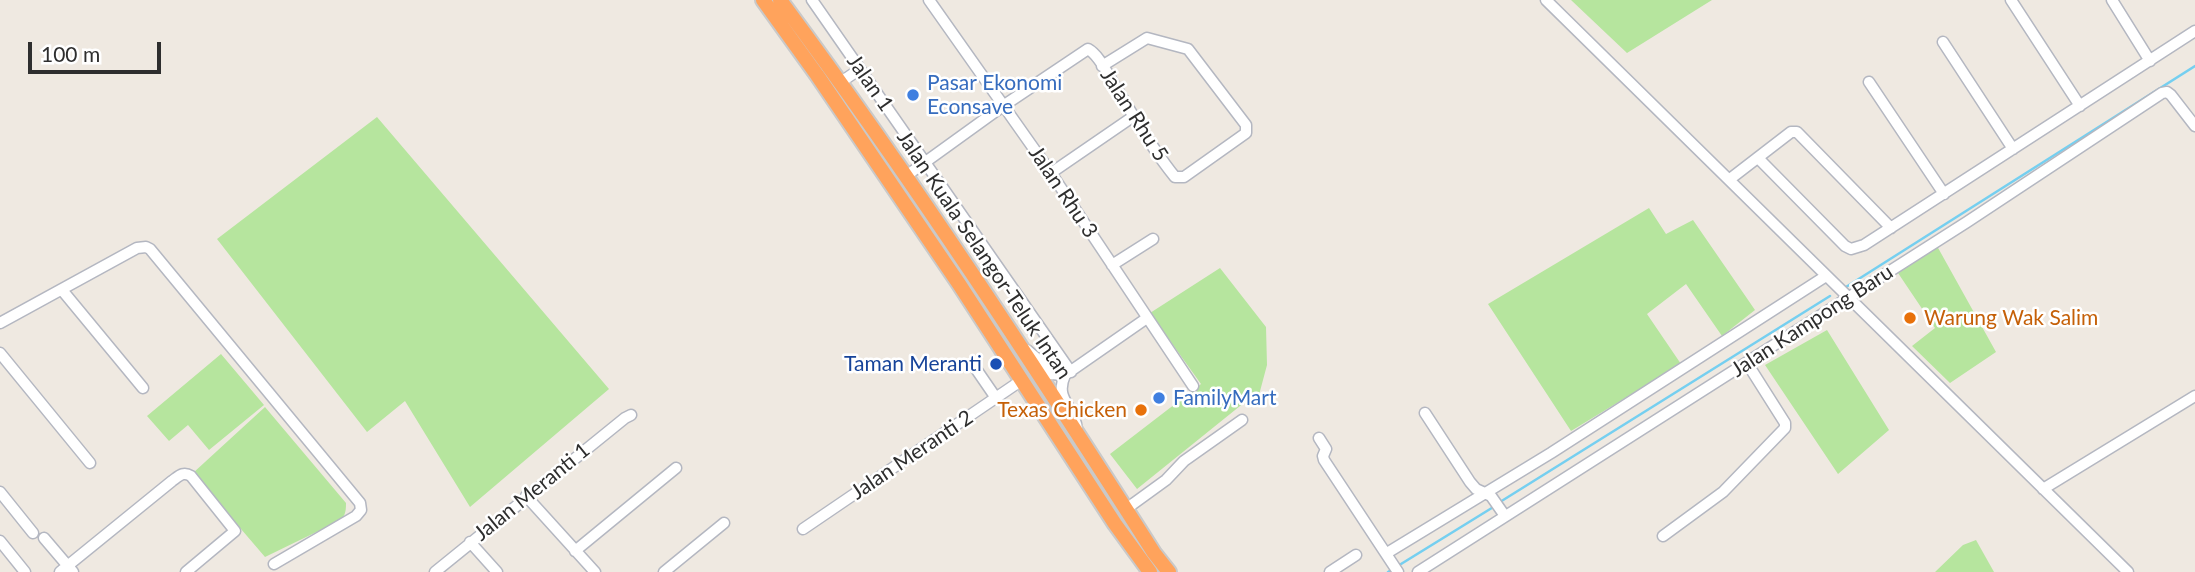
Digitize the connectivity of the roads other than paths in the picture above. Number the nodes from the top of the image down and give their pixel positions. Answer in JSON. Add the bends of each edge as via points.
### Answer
{"nodes":[{"id":1,"x":763,"y":0,"type":"edge"},
{"id":2,"x":780,"y":0,"type":"edge"},
{"id":3,"x":812,"y":0,"type":"edge"},
{"id":4,"x":929,"y":0,"type":"edge"},
{"id":5,"x":1546,"y":0,"type":"edge"},
{"id":6,"x":2011,"y":0,"type":"edge"},
{"id":7,"x":2112,"y":0,"type":"edge"},
{"id":8,"x":2195,"y":31,"type":"edge"},
{"id":9,"x":1943,"y":42,"type":"dead end"},
{"id":10,"x":2150,"y":61,"type":"junction"},
{"id":11,"x":1102,"y":66,"type":"junction"},
{"id":12,"x":860,"y":69,"type":"junction"},
{"id":13,"x":841,"y":82,"type":"junction"},
{"id":14,"x":1868,"y":82,"type":"dead end"},
{"id":15,"x":1003,"y":106,"type":"junction"},
{"id":16,"x":2080,"y":106,"type":"junction"},
{"id":17,"x":1134,"y":116,"type":"junction"},
{"id":18,"x":2195,"y":126,"type":"edge"},
{"id":19,"x":2013,"y":149,"type":"junction"},
{"id":20,"x":1758,"y":158,"type":"junction"},
{"id":21,"x":925,"y":162,"type":"junction"},
{"id":22,"x":1051,"y":173,"type":"junction"},
{"id":23,"x":906,"y":176,"type":"junction"},
{"id":24,"x":1730,"y":179,"type":"junction"},
{"id":25,"x":1944,"y":194,"type":"junction"},
{"id":26,"x":1891,"y":228,"type":"junction"},
{"id":27,"x":1153,"y":239,"type":"dead end"},
{"id":28,"x":1112,"y":265,"type":"junction"},
{"id":29,"x":1826,"y":276,"type":"junction"},
{"id":30,"x":62,"y":290,"type":"junction"},
{"id":31,"x":1849,"y":298,"type":"junction"},
{"id":32,"x":1147,"y":318,"type":"junction"},
{"id":33,"x":0,"y":323,"type":"edge"},
{"id":34,"x":1021,"y":345,"type":"junction"},
{"id":35,"x":0,"y":353,"type":"edge"},
{"id":36,"x":1747,"y":363,"type":"junction"},
{"id":37,"x":974,"y":366,"type":"dead end"},
{"id":38,"x":1068,"y":374,"type":"junction"},
{"id":39,"x":1021,"y":380,"type":"junction"},
{"id":40,"x":1193,"y":386,"type":"dead end"},
{"id":41,"x":144,"y":388,"type":"dead end"},
{"id":42,"x":2195,"y":396,"type":"edge"},
{"id":43,"x":996,"y":398,"type":"junction"},
{"id":44,"x":1425,"y":413,"type":"dead end"},
{"id":45,"x":631,"y":415,"type":"dead end"},
{"id":46,"x":1242,"y":420,"type":"dead end"},
{"id":47,"x":1078,"y":433,"type":"junction"},
{"id":48,"x":1319,"y":438,"type":"dead end"},
{"id":49,"x":90,"y":463,"type":"dead end"},
{"id":50,"x":676,"y":468,"type":"dead end"},
{"id":51,"x":2043,"y":489,"type":"junction"},
{"id":52,"x":0,"y":492,"type":"edge"},
{"id":53,"x":1487,"y":495,"type":"junction"},
{"id":54,"x":526,"y":496,"type":"junction"},
{"id":55,"x":1126,"y":509,"type":"junction"},
{"id":56,"x":1503,"y":514,"type":"junction"},
{"id":57,"x":724,"y":523,"type":"dead end"},
{"id":58,"x":803,"y":529,"type":"dead end"},
{"id":59,"x":33,"y":533,"type":"dead end"},
{"id":60,"x":1663,"y":536,"type":"dead end"},
{"id":61,"x":44,"y":538,"type":"dead end"},
{"id":62,"x":0,"y":541,"type":"edge"},
{"id":63,"x":470,"y":542,"type":"junction"},
{"id":64,"x":575,"y":551,"type":"junction"},
{"id":65,"x":1388,"y":553,"type":"junction"},
{"id":66,"x":1356,"y":555,"type":"dead end"},
{"id":67,"x":274,"y":564,"type":"dead end"},
{"id":68,"x":1397,"y":569,"type":"edge"},
{"id":69,"x":67,"y":570,"type":"edge"},
{"id":70,"x":25,"y":572,"type":"edge"},
{"id":71,"x":186,"y":572,"type":"edge"},
{"id":72,"x":436,"y":572,"type":"edge"},
{"id":73,"x":497,"y":572,"type":"edge"},
{"id":74,"x":595,"y":572,"type":"edge"},
{"id":75,"x":664,"y":572,"type":"edge"},
{"id":76,"x":1150,"y":572,"type":"edge"},
{"id":77,"x":1169,"y":572,"type":"edge"},
{"id":78,"x":1330,"y":572,"type":"edge"},
{"id":79,"x":1418,"y":572,"type":"edge"},
{"id":80,"x":2128,"y":572,"type":"edge"}],
"edges":[{"from":1,"to":39,"type":"highway","name":"Jalan Kuala Selangor-Teluk Intan"},
{"from":2,"to":13,"type":"highway","name":"Jalan Kuala Selangor-Teluk Intan"},
{"from":3,"to":12,"type":"street","name":"Jalan 1"},
{"from":4,"to":15,"type":"street","name":"Jalan Rhu 3"},
{"from":5,"to":24,"type":"street"},
{"from":6,"to":16,"type":"street"},
{"from":7,"to":10,"type":"street"},
{"from":8,"to":10,"type":"street"},
{"from":9,"to":19,"type":"street"},
{"from":10,"to":16,"type":"street"},
{"from":11,"to":15,"type":"street","name":"Jalan Rhu 5","via":[[1092,51],[1084,50]]},
{"from":11,"to":17,"type":"street","name":"Jalan Rhu 5"},
{"from":11,"to":17,"type":"street","name":"Jalan Rhu 5","via":[[1147,38],[1188,49],[1247,131],[1178,178]]},
{"from":12,"to":13,"type":"street"},
{"from":12,"to":21,"type":"street","name":"Jalan 1"},
{"from":13,"to":23,"type":"highway","name":"Jalan Kuala Selangor-Teluk Intan"},
{"from":14,"to":25,"type":"street"},
{"from":15,"to":21,"type":"street"},
{"from":15,"to":22,"type":"street","name":"Jalan Rhu 3"},
{"from":16,"to":19,"type":"street"},
{"from":17,"to":22,"type":"street"},
{"from":18,"to":31,"type":"street","name":"Jalan Kampong Baru","via":[[2171,95],[2162,93]]},
{"from":19,"to":25,"type":"street"},
{"from":20,"to":24,"type":"street"},
{"from":20,"to":26,"type":"street","via":[[1845,246],[1864,246]]},
{"from":20,"to":26,"type":"street","via":[[1797,132]]},
{"from":21,"to":23,"type":"street"},
{"from":21,"to":38,"type":"street","name":"Jalan 1"},
{"from":22,"to":28,"type":"street","name":"Jalan Rhu 3"},
{"from":23,"to":34,"type":"highway","name":"Jalan Kuala Selangor-Teluk Intan"},
{"from":24,"to":29,"type":"street"},
{"from":25,"to":26,"type":"street"},
{"from":27,"to":28,"type":"street"},
{"from":28,"to":32,"type":"street","name":"Jalan Rhu 3"},
{"from":29,"to":31,"type":"street"},
{"from":29,"to":53,"type":"street"},
{"from":30,"to":33,"type":"street"},
{"from":30,"to":41,"type":"street"},
{"from":30,"to":67,"type":"street","via":[[137,248],[150,249],[360,503],[356,516]]},
{"from":31,"to":36,"type":"street","name":"Jalan Kampong Baru"},
{"from":31,"to":51,"type":"street"},
{"from":32,"to":38,"type":"street"},
{"from":32,"to":40,"type":"street","name":"Jalan Rhu 3"},
{"from":34,"to":38,"type":"street","via":[[1050,374]]},
{"from":34,"to":47,"type":"highway","name":"Jalan Kuala Selangor-Teluk Intan"},
{"from":35,"to":49,"type":"street"},
{"from":36,"to":56,"type":"street","name":"Jalan Kampong Baru"},
{"from":36,"to":60,"type":"street","via":[[1785,428],[1723,492]]},
{"from":37,"to":43,"type":"street"},
{"from":38,"to":47,"type":"street","via":[[1061,394],[1076,417]]},
{"from":39,"to":43,"type":"street","name":"Jalan Meranti 2"},
{"from":39,"to":76,"type":"highway","name":"Jalan Kuala Selangor-Teluk Intan"},
{"from":42,"to":51,"type":"street"},
{"from":43,"to":58,"type":"street","name":"Jalan Meranti 2"},
{"from":44,"to":53,"type":"street","via":[[1471,482]]},
{"from":45,"to":54,"type":"street","name":"Jalan Meranti 1"},
{"from":46,"to":55,"type":"street"},
{"from":47,"to":55,"type":"highway","name":"Jalan Kuala Selangor-Teluk Intan"},
{"from":48,"to":65,"type":"street","via":[[1326,449],[1324,460]]},
{"from":50,"to":64,"type":"street"},
{"from":51,"to":80,"type":"street"},
{"from":52,"to":59,"type":"street"},
{"from":53,"to":56,"type":"street"},
{"from":53,"to":65,"type":"street"},
{"from":54,"to":63,"type":"street","name":"Jalan Meranti 1"},
{"from":54,"to":64,"type":"street"},
{"from":55,"to":77,"type":"highway","name":"Jalan Kuala Selangor-Teluk Intan"},
{"from":56,"to":79,"type":"street","name":"Jalan Kampong Baru"},
{"from":57,"to":75,"type":"street"},
{"from":61,"to":69,"type":"street"},
{"from":62,"to":70,"type":"street"},
{"from":63,"to":72,"type":"street","name":"Jalan Meranti 1"},
{"from":63,"to":73,"type":"street"},
{"from":64,"to":74,"type":"street"},
{"from":65,"to":68,"type":"street"},
{"from":66,"to":78,"type":"street"},
{"from":69,"to":71,"type":"street","via":[[187,473],[235,531]]}]}
